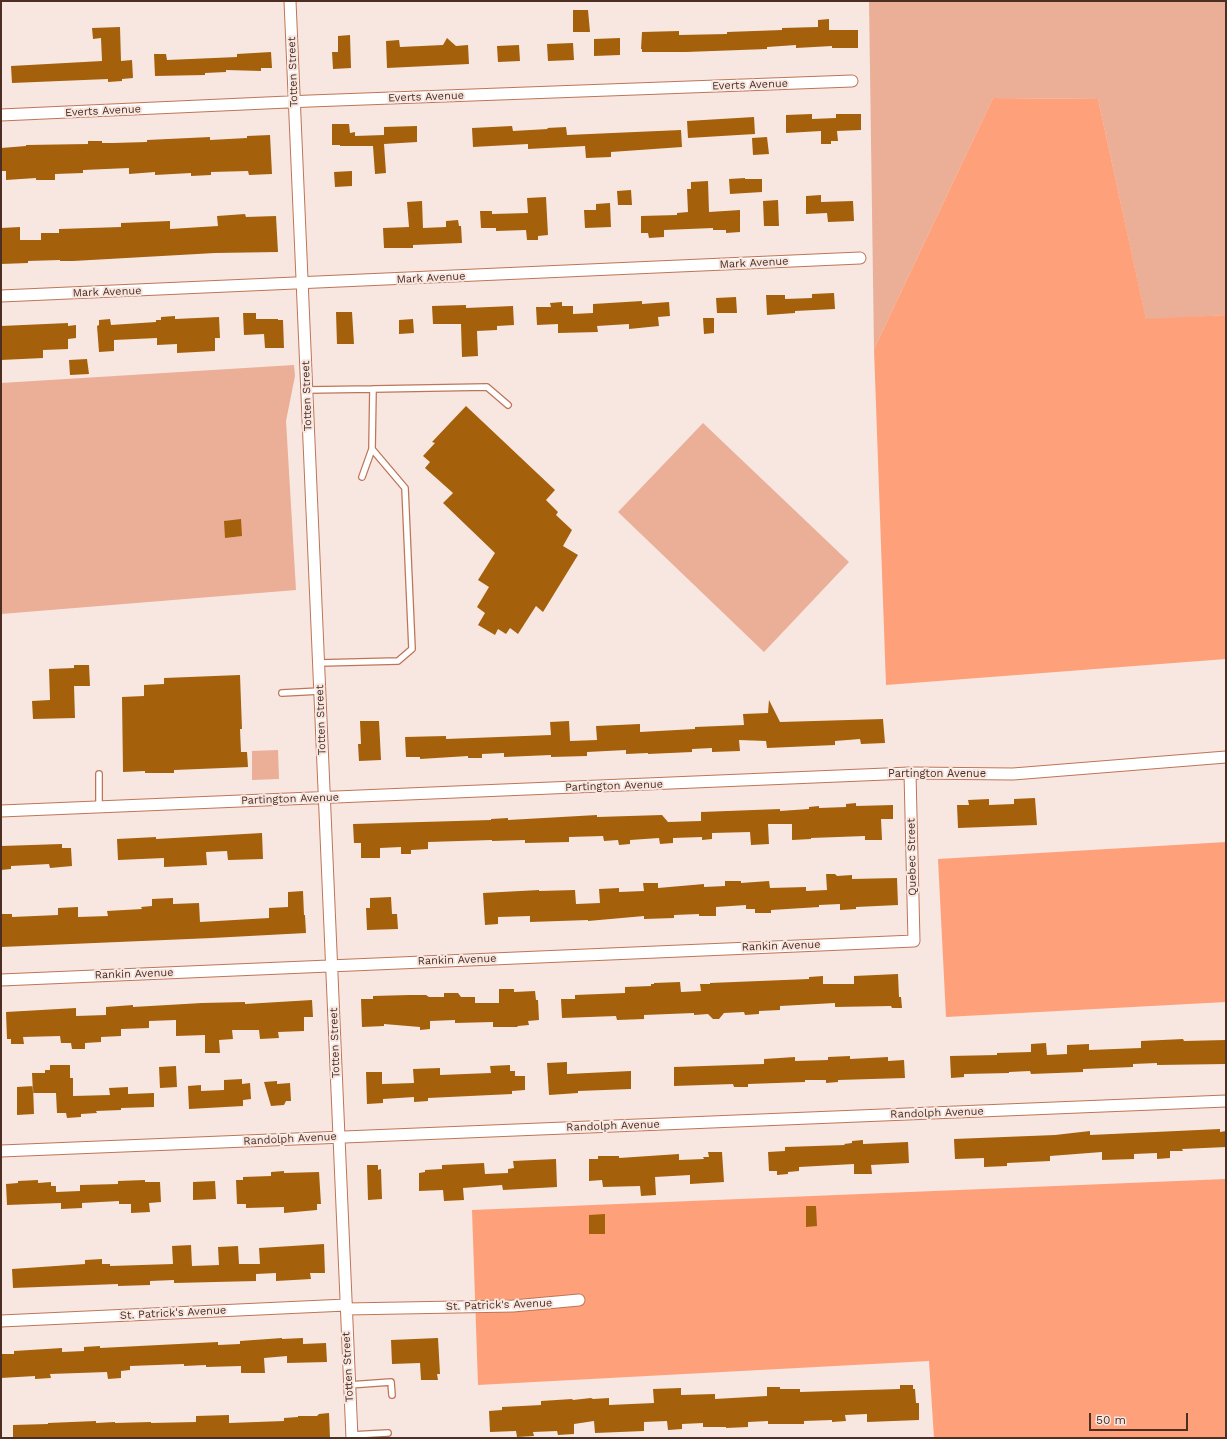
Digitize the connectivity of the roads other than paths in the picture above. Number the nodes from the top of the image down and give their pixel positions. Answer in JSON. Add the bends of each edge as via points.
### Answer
{"nodes":[{"id":1,"x":290,"y":1,"type":"edge"},
{"id":2,"x":852,"y":81,"type":"dead end"},
{"id":3,"x":294,"y":102,"type":"junction"},
{"id":4,"x":1,"y":115,"type":"edge"},
{"id":5,"x":860,"y":258,"type":"dead end"},
{"id":6,"x":302,"y":284,"type":"junction"},
{"id":7,"x":1,"y":296,"type":"edge"},
{"id":8,"x":373,"y":389,"type":"junction"},
{"id":9,"x":307,"y":390,"type":"junction"},
{"id":10,"x":508,"y":405,"type":"dead end"},
{"id":11,"x":372,"y":448,"type":"junction"},
{"id":12,"x":362,"y":477,"type":"dead end"},
{"id":13,"x":318,"y":663,"type":"junction"},
{"id":14,"x":320,"y":691,"type":"junction"},
{"id":15,"x":282,"y":693,"type":"dead end"},
{"id":16,"x":1226,"y":757,"type":"edge"},
{"id":17,"x":910,"y":773,"type":"junction"},
{"id":18,"x":99,"y":774,"type":"dead end"},
{"id":19,"x":324,"y":798,"type":"junction"},
{"id":20,"x":99,"y":807,"type":"junction"},
{"id":21,"x":1,"y":812,"type":"edge"},
{"id":22,"x":914,"y":941,"type":"joint"},
{"id":23,"x":331,"y":966,"type":"junction"},
{"id":24,"x":1,"y":980,"type":"edge"},
{"id":25,"x":1226,"y":1101,"type":"edge"},
{"id":26,"x":339,"y":1137,"type":"junction"},
{"id":27,"x":1,"y":1151,"type":"edge"},
{"id":28,"x":579,"y":1300,"type":"dead end"},
{"id":29,"x":346,"y":1307,"type":"junction"},
{"id":30,"x":1,"y":1321,"type":"edge"},
{"id":31,"x":349,"y":1385,"type":"junction"},
{"id":32,"x":392,"y":1395,"type":"dead end"},
{"id":33,"x":388,"y":1432,"type":"dead end"},
{"id":34,"x":351,"y":1436,"type":"edge"}],
"edges":[{"from":1,"to":3,"type":"street","name":"Totten Street"},
{"from":2,"to":3,"type":"street","name":"Everts Avenue"},
{"from":3,"to":4,"type":"street","name":"Everts Avenue"},
{"from":3,"to":6,"type":"street","name":"Totten Street"},
{"from":5,"to":6,"type":"street","name":"Mark Avenue"},
{"from":6,"to":7,"type":"street","name":"Mark Avenue"},
{"from":6,"to":9,"type":"street","name":"Totten Street"},
{"from":8,"to":9,"type":"lane"},
{"from":8,"to":10,"type":"lane","via":[[487,387]]},
{"from":8,"to":11,"type":"lane"},
{"from":9,"to":13,"type":"street","name":"Totten Street"},
{"from":11,"to":12,"type":"lane"},
{"from":11,"to":13,"type":"lane","via":[[406,488],[412,649],[398,661]]},
{"from":13,"to":14,"type":"street","name":"Totten Street"},
{"from":14,"to":15,"type":"lane"},
{"from":14,"to":19,"type":"street","name":"Totten Street"},
{"from":16,"to":17,"type":"street","name":"Partington Avenue","via":[[1013,774]]},
{"from":17,"to":19,"type":"street","name":"Partington Avenue"},
{"from":17,"to":22,"type":"street","name":"Quebec Street"},
{"from":18,"to":20,"type":"lane"},
{"from":19,"to":20,"type":"street","name":"Partington Avenue"},
{"from":19,"to":23,"type":"street","name":"Totten Street"},
{"from":20,"to":21,"type":"street","name":"Partington Avenue"},
{"from":22,"to":23,"type":"street","name":"Rankin Avenue"},
{"from":23,"to":24,"type":"street","name":"Rankin Avenue"},
{"from":23,"to":26,"type":"street","name":"Totten Street"},
{"from":25,"to":26,"type":"street","name":"Randolph Avenue"},
{"from":26,"to":27,"type":"street","name":"Randolph Avenue"},
{"from":26,"to":29,"type":"street","name":"Totten Street"},
{"from":28,"to":29,"type":"street","name":"St. Patrick's Avenue","via":[[513,1306]]},
{"from":29,"to":30,"type":"street","name":"St. Patrick's Avenue"},
{"from":29,"to":31,"type":"street","name":"Totten Street"},
{"from":31,"to":32,"type":"lane","via":[[391,1382]]},
{"from":31,"to":34,"type":"street","name":"Totten Street"},
{"from":33,"to":34,"type":"lane"}]}
